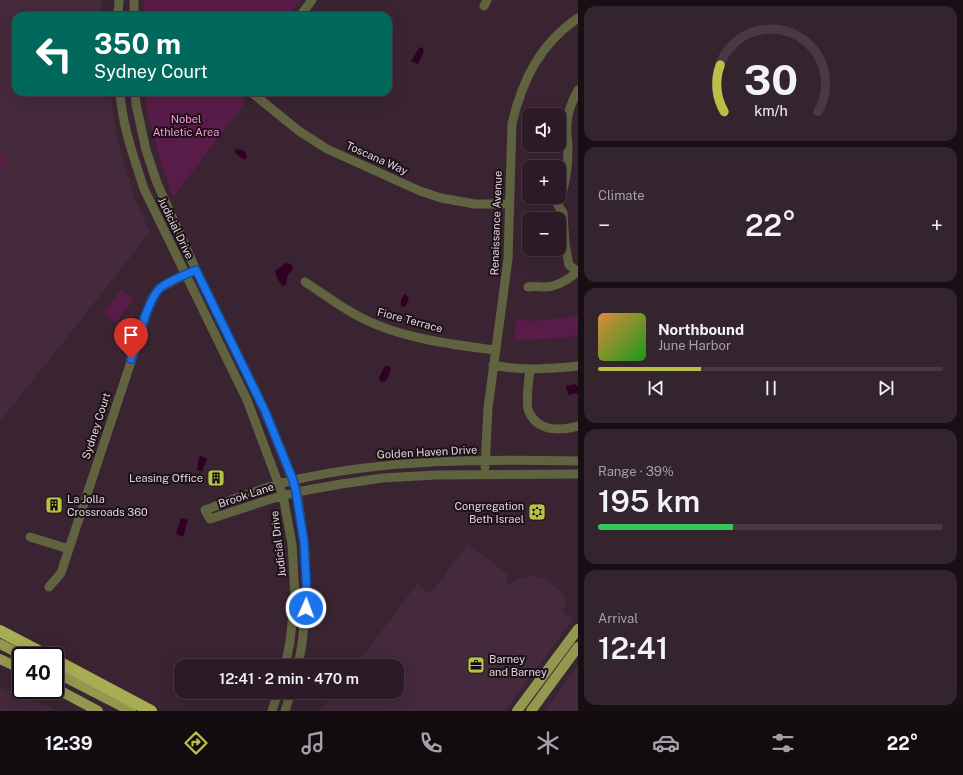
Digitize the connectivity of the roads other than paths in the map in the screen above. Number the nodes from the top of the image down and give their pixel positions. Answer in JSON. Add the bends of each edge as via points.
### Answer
{"nodes":[{"id":1,"x":119,"y":0,"type":"edge"},
{"id":2,"x":134,"y":0,"type":"edge"},
{"id":3,"x":312,"y":0,"type":"edge"},
{"id":4,"x":118,"y":12,"type":"edge"},
{"id":5,"x":134,"y":12,"type":"edge"},
{"id":6,"x":303,"y":12,"type":"edge"},
{"id":7,"x":578,"y":18,"type":"edge"},
{"id":8,"x":578,"y":90,"type":"edge"},
{"id":9,"x":121,"y":96,"type":"edge"},
{"id":10,"x":135,"y":96,"type":"edge"},
{"id":11,"x":255,"y":96,"type":"edge"},
{"id":12,"x":509,"y":204,"type":"junction"},
{"id":13,"x":196,"y":270,"type":"junction"},
{"id":14,"x":578,"y":272,"type":"edge"},
{"id":15,"x":185,"y":275,"type":"junction"},
{"id":16,"x":304,"y":282,"type":"dead end"},
{"id":17,"x":528,"y":287,"type":"dead end"},
{"id":18,"x":495,"y":350,"type":"junction"},
{"id":19,"x":493,"y":365,"type":"junction"},
{"id":20,"x":578,"y":366,"type":"edge"},
{"id":21,"x":530,"y":369,"type":"junction"},
{"id":22,"x":578,"y":426,"type":"edge"},
{"id":23,"x":486,"y":461,"type":"junction"},
{"id":24,"x":578,"y":461,"type":"edge"},
{"id":25,"x":485,"y":474,"type":"junction"},
{"id":26,"x":578,"y":474,"type":"edge"},
{"id":27,"x":293,"y":480,"type":"junction"},
{"id":28,"x":279,"y":484,"type":"junction"},
{"id":29,"x":296,"y":492,"type":"junction"},
{"id":30,"x":283,"y":496,"type":"junction"},
{"id":31,"x":30,"y":537,"type":"dead end"},
{"id":32,"x":69,"y":549,"type":"junction"},
{"id":33,"x":49,"y":587,"type":"dead end"},
{"id":34,"x":578,"y":629,"type":"edge"},
{"id":35,"x":0,"y":631,"type":"edge"},
{"id":36,"x":0,"y":644,"type":"edge"},
{"id":37,"x":31,"y":647,"type":"edge"},
{"id":38,"x":578,"y":647,"type":"edge"},
{"id":39,"x":12,"y":650,"type":"edge"},
{"id":40,"x":0,"y":659,"type":"edge"},
{"id":41,"x":286,"y":659,"type":"edge"},
{"id":42,"x":299,"y":659,"type":"edge"},
{"id":43,"x":12,"y":665,"type":"edge"},
{"id":44,"x":64,"y":665,"type":"edge"},
{"id":45,"x":64,"y":677,"type":"edge"},
{"id":46,"x":64,"y":693,"type":"edge"},
{"id":47,"x":276,"y":699,"type":"edge"},
{"id":48,"x":289,"y":699,"type":"edge"},
{"id":49,"x":98,"y":711,"type":"edge"},
{"id":50,"x":131,"y":711,"type":"edge"},
{"id":51,"x":151,"y":711,"type":"edge"},
{"id":52,"x":272,"y":711,"type":"edge"},
{"id":53,"x":285,"y":711,"type":"edge"},
{"id":54,"x":517,"y":711,"type":"edge"},
{"id":55,"x":532,"y":711,"type":"edge"}],
"edges":[{"from":1,"to":4,"type":"street"},
{"from":2,"to":5,"type":"street"},
{"from":3,"to":6,"type":"street"},
{"from":7,"to":12,"type":"street","name":"Renaissance Avenue","via":[[544,49],[522,87],[512,124]]},
{"from":8,"to":14,"type":"street","via":[[568,115],[568,158],[558,205],[563,213],[569,264]]},
{"from":9,"to":15,"type":"street","name":"Judicial Drive","via":[[133,156],[144,189]]},
{"from":10,"to":13,"type":"street","name":"Judicial Drive","via":[[148,156],[157,183]]},
{"from":11,"to":12,"type":"street","name":"Toscana Way","via":[[299,132],[327,149],[420,191],[475,204]]},
{"from":12,"to":18,"type":"street","name":"Renaissance Avenue","via":[[508,259]]},
{"from":13,"to":15,"type":"street","name":"Sydney Court"},
{"from":13,"to":27,"type":"street","name":"Judicial Drive","via":[[265,411]]},
{"from":14,"to":17,"type":"street","via":[[567,281],[546,287]]},
{"from":15,"to":28,"type":"street","name":"Judicial Drive","via":[[248,400]]},
{"from":15,"to":32,"type":"street","name":"Sydney Court","via":[[160,288],[152,298]]},
{"from":16,"to":18,"type":"street","name":"Fiore Terrace","via":[[364,319],[385,328],[424,339]]},
{"from":18,"to":19,"type":"street","name":"Renaissance Avenue"},
{"from":19,"to":21,"type":"street"},
{"from":19,"to":23,"type":"street","name":"Renaissance Avenue"},
{"from":20,"to":21,"type":"street"},
{"from":21,"to":22,"type":"street","via":[[528,412],[538,424],[550,429]]},
{"from":23,"to":24,"type":"street","name":"Golden Haven Drive"},
{"from":23,"to":25,"type":"street","name":"Renaissance Avenue"},
{"from":23,"to":27,"type":"street","name":"Golden Haven Drive","via":[[385,465]]},
{"from":25,"to":26,"type":"street","name":"Golden Haven Drive"},
{"from":25,"to":29,"type":"street","name":"Golden Haven Drive","via":[[386,478]]},
{"from":27,"to":28,"type":"street","name":"Golden Haven Drive"},
{"from":27,"to":29,"type":"street","name":"Judicial Drive"},
{"from":28,"to":30,"type":"street","name":"Judicial Drive"},
{"from":28,"to":30,"type":"street","name":"Brook Lane","via":[[205,510],[210,519]]},
{"from":29,"to":30,"type":"street","name":"Golden Haven Drive"},
{"from":29,"to":42,"type":"street","name":"Judicial Drive","via":[[304,542],[307,595]]},
{"from":30,"to":41,"type":"street","name":"Judicial Drive","via":[[292,544],[295,595]]},
{"from":31,"to":32,"type":"street"},
{"from":32,"to":33,"type":"street","name":"Sydney Court","via":[[61,573]]},
{"from":34,"to":54,"type":"main road"},
{"from":35,"to":37,"type":"highway"},
{"from":36,"to":39,"type":"main road"},
{"from":38,"to":55,"type":"main road"},
{"from":40,"to":43,"type":"main road"},
{"from":44,"to":51,"type":"highway"},
{"from":45,"to":50,"type":"main road"},
{"from":46,"to":49,"type":"main road"},
{"from":47,"to":52,"type":"street"},
{"from":48,"to":53,"type":"street"}]}
